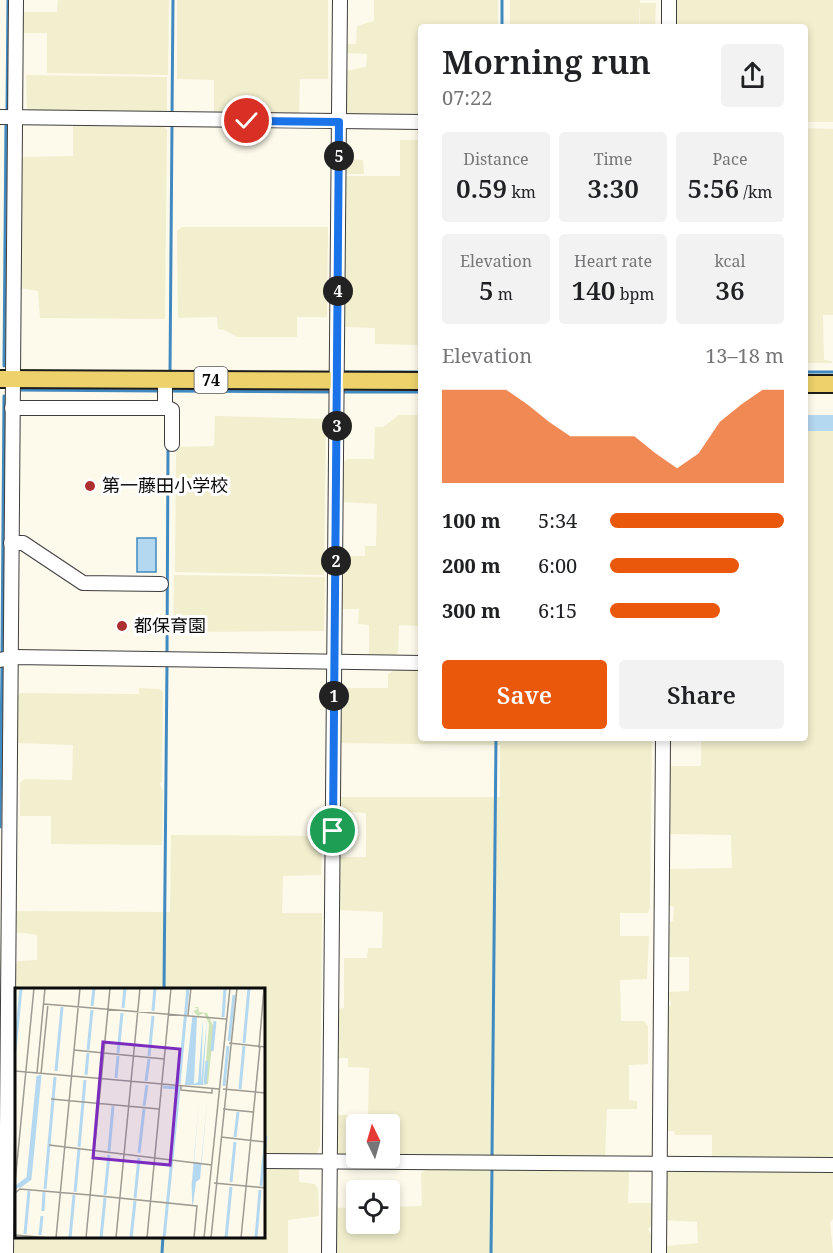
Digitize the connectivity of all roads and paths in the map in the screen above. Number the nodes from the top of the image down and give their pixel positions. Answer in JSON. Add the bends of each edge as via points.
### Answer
{"nodes":[{"id":1,"x":16,"y":0,"type":"edge"},
{"id":2,"x":340,"y":0,"type":"edge"},
{"id":3,"x":669,"y":0,"type":"edge"},
{"id":4,"x":669,"y":24,"type":"edge"},
{"id":5,"x":7,"y":117,"type":"edge"},
{"id":6,"x":336,"y":122,"type":"junction"},
{"id":7,"x":418,"y":122,"type":"edge"},
{"id":8,"x":6,"y":379,"type":"edge"},
{"id":9,"x":418,"y":381,"type":"edge"},
{"id":10,"x":808,"y":384,"type":"edge"},
{"id":11,"x":833,"y":384,"type":"edge"},
{"id":12,"x":338,"y":388,"type":"junction"},
{"id":13,"x":165,"y":393,"type":"junction"},
{"id":14,"x":6,"y":406,"type":"edge"},
{"id":15,"x":172,"y":444,"type":"dead end"},
{"id":16,"x":11,"y":543,"type":"junction"},
{"id":17,"x":161,"y":584,"type":"dead end"},
{"id":18,"x":5,"y":659,"type":"edge"},
{"id":19,"x":335,"y":661,"type":"junction"},
{"id":20,"x":418,"y":663,"type":"edge"},
{"id":21,"x":663,"y":741,"type":"edge"},
{"id":22,"x":8,"y":1159,"type":"edge"},
{"id":23,"x":266,"y":1161,"type":"edge"},
{"id":24,"x":330,"y":1161,"type":"junction"},
{"id":25,"x":656,"y":1165,"type":"junction"},
{"id":26,"x":833,"y":1165,"type":"edge"},
{"id":27,"x":6,"y":1253,"type":"edge"},
{"id":28,"x":329,"y":1253,"type":"edge"},
{"id":29,"x":659,"y":1253,"type":"edge"}],
"edges":[{"from":1,"to":5,"type":"street"},
{"from":2,"to":6,"type":"street"},
{"from":3,"to":4,"type":"street"},
{"from":5,"to":6,"type":"street"},
{"from":5,"to":8,"type":"street"},
{"from":6,"to":7,"type":"street"},
{"from":6,"to":12,"type":"street"},
{"from":8,"to":13,"type":"main road","number":"74"},
{"from":8,"to":14,"type":"street"},
{"from":9,"to":12,"type":"main road","number":"74"},
{"from":10,"to":11,"type":"main road"},
{"from":12,"to":13,"type":"main road","number":"74"},
{"from":12,"to":19,"type":"street"},
{"from":13,"to":14,"type":"street"},
{"from":13,"to":15,"type":"street","via":[[172,410]]},
{"from":14,"to":16,"type":"street"},
{"from":16,"to":17,"type":"street","via":[[23,543],[83,582]]},
{"from":16,"to":18,"type":"street"},
{"from":18,"to":19,"type":"street"},
{"from":18,"to":22,"type":"street"},
{"from":19,"to":20,"type":"street"},
{"from":19,"to":24,"type":"street"},
{"from":21,"to":25,"type":"street"},
{"from":22,"to":27,"type":"street"},
{"from":23,"to":24,"type":"street"},
{"from":24,"to":25,"type":"street"},
{"from":24,"to":28,"type":"street"},
{"from":25,"to":26,"type":"street"},
{"from":25,"to":29,"type":"street"}]}
